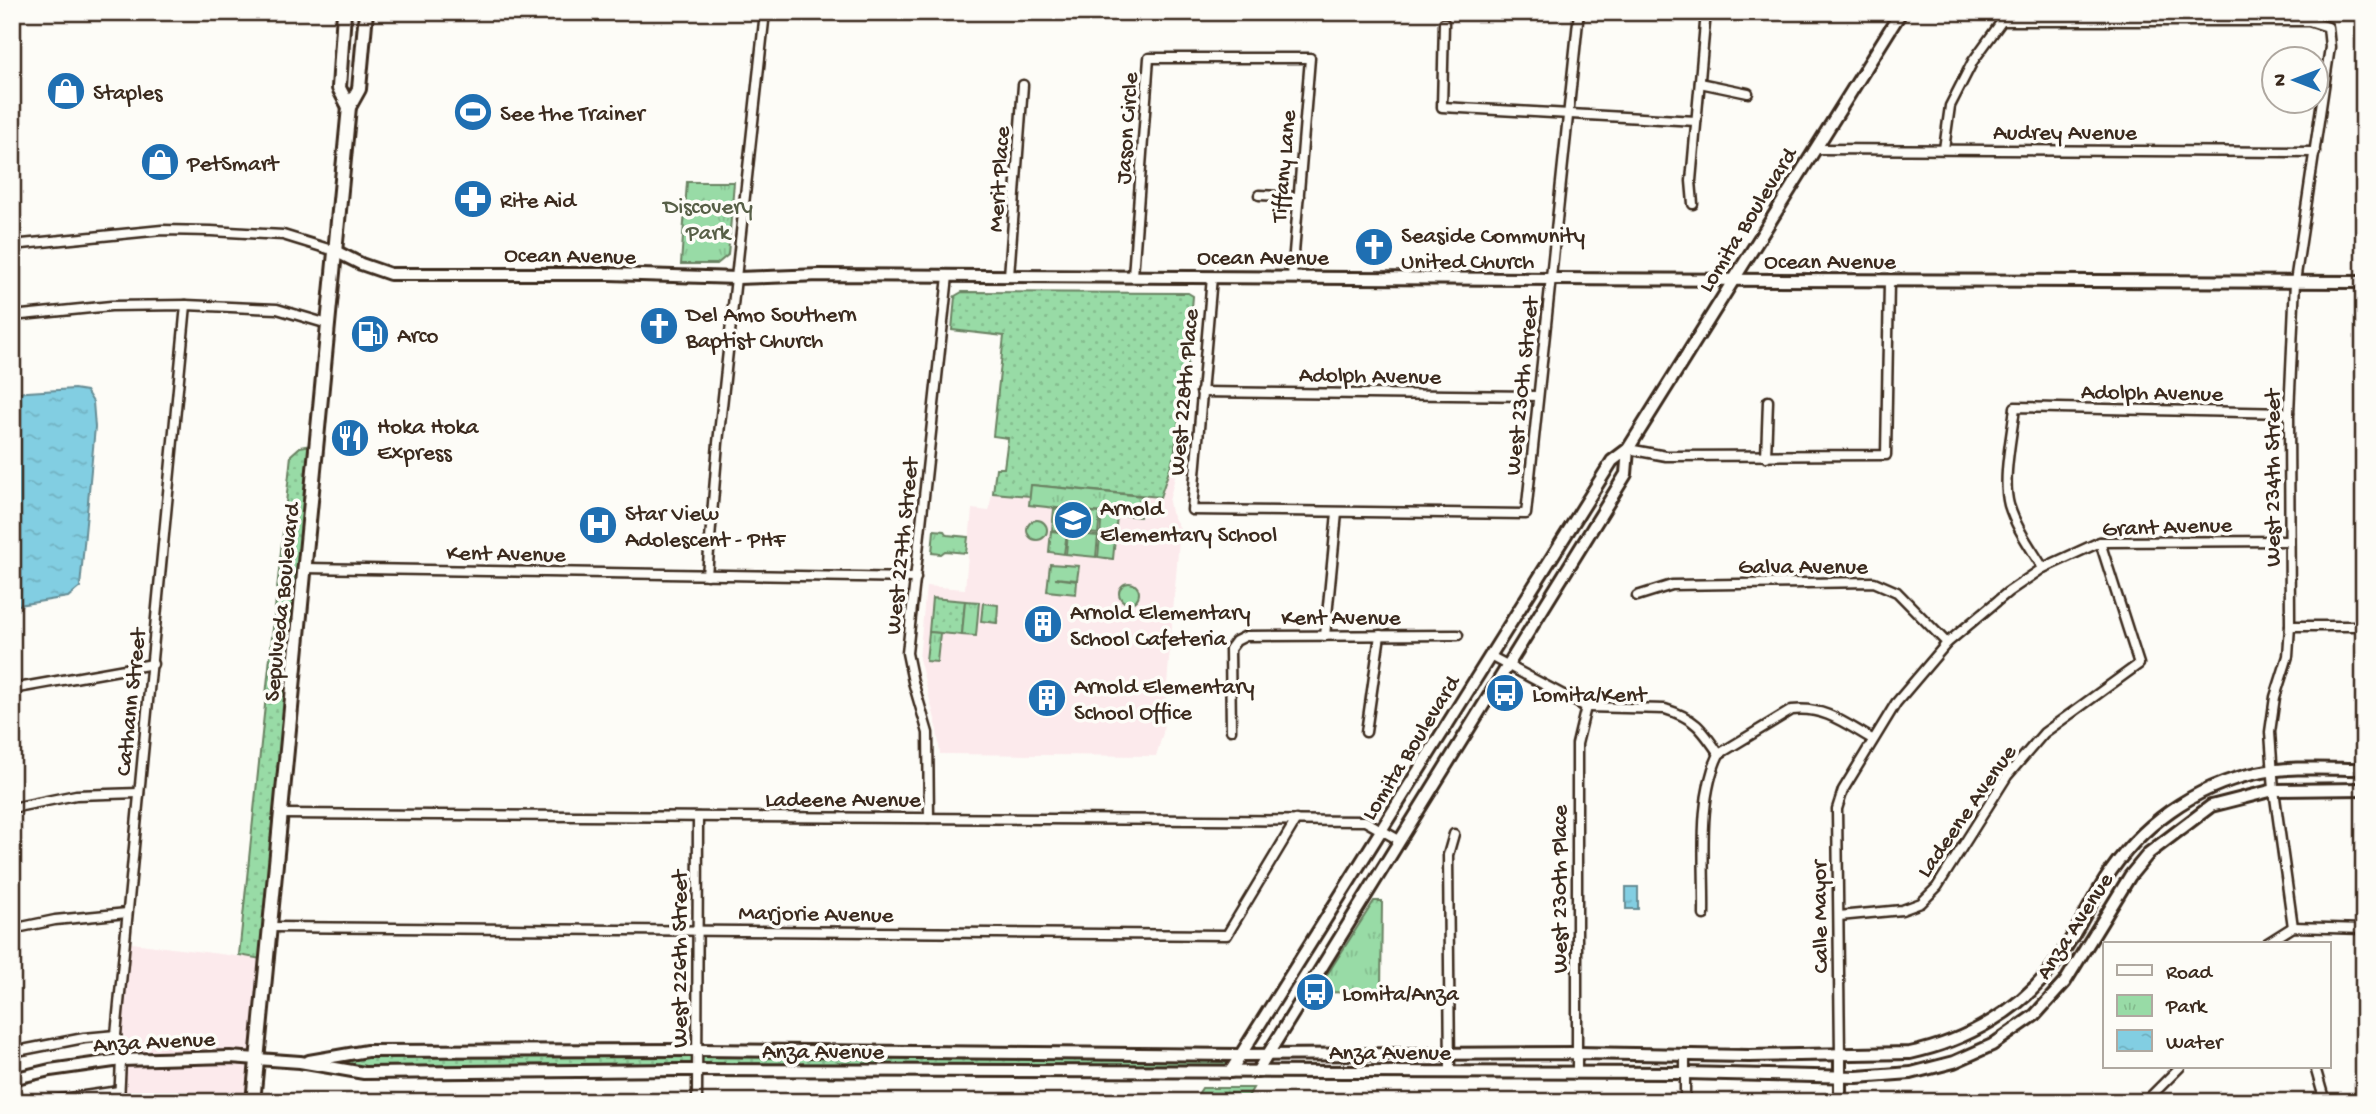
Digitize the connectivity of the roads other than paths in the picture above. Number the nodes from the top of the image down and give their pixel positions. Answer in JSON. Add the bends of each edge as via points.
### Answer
{"nodes":[{"id":1,"x":344,"y":12,"type":"edge"},
{"id":2,"x":366,"y":12,"type":"edge"},
{"id":3,"x":765,"y":12,"type":"edge"},
{"id":4,"x":1579,"y":12,"type":"edge"},
{"id":5,"x":1706,"y":12,"type":"edge"},
{"id":6,"x":1898,"y":14,"type":"edge"},
{"id":7,"x":1444,"y":23,"type":"dead end"},
{"id":8,"x":1310,"y":58,"type":"joint"},
{"id":9,"x":1700,"y":83,"type":"junction"},
{"id":10,"x":1023,"y":85,"type":"dead end"},
{"id":11,"x":1748,"y":93,"type":"dead end"},
{"id":12,"x":349,"y":107,"type":"junction"},
{"id":13,"x":1569,"y":114,"type":"junction"},
{"id":14,"x":1696,"y":121,"type":"junction"},
{"id":15,"x":1815,"y":149,"type":"junction"},
{"id":16,"x":1944,"y":149,"type":"junction"},
{"id":17,"x":2315,"y":152,"type":"junction"},
{"id":18,"x":1259,"y":195,"type":"dead end"},
{"id":19,"x":1299,"y":197,"type":"junction"},
{"id":20,"x":1693,"y":204,"type":"dead end"},
{"id":21,"x":12,"y":245,"type":"edge"},
{"id":22,"x":335,"y":251,"type":"junction"},
{"id":23,"x":948,"y":276,"type":"junction"},
{"id":24,"x":1009,"y":276,"type":"junction"},
{"id":25,"x":1133,"y":276,"type":"junction"},
{"id":26,"x":1212,"y":277,"type":"junction"},
{"id":27,"x":1292,"y":277,"type":"junction"},
{"id":28,"x":737,"y":278,"type":"junction"},
{"id":29,"x":1550,"y":278,"type":"junction"},
{"id":30,"x":1733,"y":281,"type":"junction"},
{"id":31,"x":1889,"y":281,"type":"junction"},
{"id":32,"x":2295,"y":282,"type":"junction"},
{"id":33,"x":2364,"y":282,"type":"edge"},
{"id":34,"x":186,"y":305,"type":"junction"},
{"id":35,"x":12,"y":316,"type":"edge"},
{"id":36,"x":328,"y":324,"type":"junction"},
{"id":37,"x":1201,"y":392,"type":"junction"},
{"id":38,"x":1538,"y":396,"type":"junction"},
{"id":39,"x":1768,"y":401,"type":"dead end"},
{"id":40,"x":2289,"y":413,"type":"junction"},
{"id":41,"x":1628,"y":449,"type":"junction"},
{"id":42,"x":1766,"y":457,"type":"junction"},
{"id":43,"x":1337,"y":513,"type":"junction"},
{"id":44,"x":2289,"y":541,"type":"junction"},
{"id":45,"x":2100,"y":542,"type":"junction"},
{"id":46,"x":305,"y":568,"type":"junction"},
{"id":47,"x":2043,"y":568,"type":"junction"},
{"id":48,"x":707,"y":575,"type":"junction"},
{"id":49,"x":916,"y":578,"type":"junction"},
{"id":50,"x":1637,"y":596,"type":"dead end"},
{"id":51,"x":2364,"y":625,"type":"edge"},
{"id":52,"x":2290,"y":626,"type":"junction"},
{"id":53,"x":1325,"y":635,"type":"junction"},
{"id":54,"x":1380,"y":635,"type":"junction"},
{"id":55,"x":1458,"y":635,"type":"dead end"},
{"id":56,"x":1947,"y":643,"type":"junction"},
{"id":57,"x":1490,"y":656,"type":"junction"},
{"id":58,"x":153,"y":664,"type":"junction"},
{"id":59,"x":1509,"y":666,"type":"junction"},
{"id":60,"x":12,"y":689,"type":"edge"},
{"id":61,"x":1586,"y":707,"type":"junction"},
{"id":62,"x":1231,"y":730,"type":"dead end"},
{"id":63,"x":1366,"y":732,"type":"dead end"},
{"id":64,"x":1872,"y":739,"type":"junction"},
{"id":65,"x":1720,"y":754,"type":"junction"},
{"id":66,"x":2364,"y":769,"type":"edge"},
{"id":67,"x":2272,"y":771,"type":"junction"},
{"id":68,"x":2364,"y":789,"type":"edge"},
{"id":69,"x":2274,"y":790,"type":"junction"},
{"id":70,"x":139,"y":793,"type":"junction"},
{"id":71,"x":12,"y":808,"type":"edge"},
{"id":72,"x":281,"y":814,"type":"junction"},
{"id":73,"x":698,"y":817,"type":"junction"},
{"id":74,"x":929,"y":818,"type":"junction"},
{"id":75,"x":1296,"y":820,"type":"junction"},
{"id":76,"x":1381,"y":830,"type":"junction"},
{"id":77,"x":1454,"y":834,"type":"dead end"},
{"id":78,"x":1399,"y":840,"type":"junction"},
{"id":79,"x":127,"y":913,"type":"junction"},
{"id":80,"x":1704,"y":915,"type":"dead end"},
{"id":81,"x":1839,"y":916,"type":"junction"},
{"id":82,"x":270,"y":927,"type":"junction"},
{"id":83,"x":2293,"y":927,"type":"junction"},
{"id":84,"x":12,"y":929,"type":"edge"},
{"id":85,"x":2363,"y":929,"type":"edge"},
{"id":86,"x":698,"y":930,"type":"junction"},
{"id":87,"x":2269,"y":942,"type":"edge"},
{"id":88,"x":116,"y":1035,"type":"junction"},
{"id":89,"x":698,"y":1051,"type":"junction"},
{"id":90,"x":12,"y":1052,"type":"edge"},
{"id":91,"x":1577,"y":1053,"type":"junction"},
{"id":92,"x":1685,"y":1054,"type":"junction"},
{"id":93,"x":1241,"y":1055,"type":"junction"},
{"id":94,"x":1269,"y":1055,"type":"junction"},
{"id":95,"x":1450,"y":1055,"type":"junction"},
{"id":96,"x":1840,"y":1055,"type":"junction"},
{"id":97,"x":257,"y":1059,"type":"junction"},
{"id":98,"x":121,"y":1060,"type":"junction"},
{"id":99,"x":300,"y":1062,"type":"junction"},
{"id":100,"x":2179,"y":1068,"type":"edge"},
{"id":101,"x":2315,"y":1068,"type":"edge"},
{"id":102,"x":698,"y":1070,"type":"junction"},
{"id":103,"x":1230,"y":1072,"type":"junction"},
{"id":104,"x":1257,"y":1072,"type":"junction"},
{"id":105,"x":1450,"y":1073,"type":"junction"},
{"id":106,"x":1577,"y":1073,"type":"junction"},
{"id":107,"x":1685,"y":1073,"type":"junction"},
{"id":108,"x":1840,"y":1076,"type":"junction"},
{"id":109,"x":12,"y":1079,"type":"edge"},
{"id":110,"x":119,"y":1091,"type":"junction"},
{"id":111,"x":2150,"y":1100,"type":"edge"},
{"id":112,"x":42,"y":1102,"type":"edge"},
{"id":113,"x":119,"y":1102,"type":"edge"},
{"id":114,"x":253,"y":1102,"type":"edge"},
{"id":115,"x":697,"y":1102,"type":"edge"},
{"id":116,"x":1685,"y":1102,"type":"edge"},
{"id":117,"x":1840,"y":1102,"type":"edge"},
{"id":118,"x":2326,"y":1102,"type":"edge"}],
"edges":[{"from":1,"to":12,"type":"main road","name":"Sepulveda Boulevard","via":[[339,88]]},
{"from":2,"to":12,"type":"main road","name":"Sepulveda Boulevard","via":[[359,89]]},
{"from":3,"to":28,"type":"street"},
{"from":4,"to":13,"type":"street","name":"West 230th Street"},
{"from":5,"to":9,"type":"street"},
{"from":6,"to":15,"type":"main road","name":"Lomita Boulevard"},
{"from":7,"to":13,"type":"street","via":[[1442,107]]},
{"from":8,"to":19,"type":"street","name":"Tiffany Lane"},
{"from":8,"to":25,"type":"street","name":"Jason Circle","via":[[1149,58]]},
{"from":9,"to":11,"type":"street"},
{"from":9,"to":14,"type":"street"},
{"from":10,"to":24,"type":"street","name":"Merit Place"},
{"from":12,"to":22,"type":"main road","name":"Sepulveda Boulevard"},
{"from":13,"to":14,"type":"street"},
{"from":13,"to":29,"type":"street","name":"West 230th Street"},
{"from":14,"to":20,"type":"street"},
{"from":15,"to":16,"type":"street","name":"Audrey Avenue"},
{"from":15,"to":30,"type":"main road","name":"Lomita Boulevard"},
{"from":16,"to":17,"type":"street","name":"Audrey Avenue"},
{"from":16,"to":17,"type":"street","name":"West 234th Street","via":[[1951,106],[1973,61],[2003,21],[2309,21],[2328,27],[2330,47]]},
{"from":17,"to":32,"type":"street","name":"West 234th Street"},
{"from":18,"to":19,"type":"street"},
{"from":19,"to":27,"type":"street","name":"Tiffany Lane"},
{"from":21,"to":22,"type":"street","via":[[162,230],[284,235]]},
{"from":22,"to":28,"type":"main road","name":"Ocean Avenue","via":[[390,274]]},
{"from":22,"to":36,"type":"main road","name":"Sepulveda Boulevard"},
{"from":23,"to":24,"type":"main road","name":"Ocean Avenue"},
{"from":23,"to":28,"type":"main road","name":"Ocean Avenue"},
{"from":23,"to":49,"type":"street","name":"West 227th Street"},
{"from":24,"to":25,"type":"main road","name":"Ocean Avenue"},
{"from":25,"to":26,"type":"main road","name":"Ocean Avenue"},
{"from":26,"to":27,"type":"main road","name":"Ocean Avenue"},
{"from":26,"to":37,"type":"street","name":"West 228th Place"},
{"from":27,"to":29,"type":"main road","name":"Ocean Avenue"},
{"from":28,"to":48,"type":"street"},
{"from":29,"to":30,"type":"main road","name":"Ocean Avenue"},
{"from":29,"to":38,"type":"street","name":"West 230th Street"},
{"from":30,"to":31,"type":"main road","name":"Ocean Avenue"},
{"from":30,"to":41,"type":"main road","name":"Lomita Boulevard"},
{"from":31,"to":32,"type":"main road","name":"Ocean Avenue"},
{"from":31,"to":42,"type":"street","via":[[1886,455]]},
{"from":32,"to":33,"type":"main road","name":"Ocean Avenue"},
{"from":32,"to":40,"type":"street","name":"West 234th Street"},
{"from":34,"to":35,"type":"street","via":[[111,306]]},
{"from":34,"to":36,"type":"street","via":[[277,309]]},
{"from":34,"to":58,"type":"street","name":"Cathann Street"},
{"from":36,"to":46,"type":"main road","name":"Sepulveda Boulevard"},
{"from":37,"to":38,"type":"street","name":"Adolph Avenue"},
{"from":37,"to":43,"type":"street","name":"West 228th Place","via":[[1192,510]]},
{"from":38,"to":43,"type":"street","name":"West 230th Street","via":[[1526,514]]},
{"from":39,"to":42,"type":"street"},
{"from":40,"to":44,"type":"street","name":"West 234th Street"},
{"from":40,"to":47,"type":"street","name":"Adolph Avenue","via":[[2015,407],[2009,505]]},
{"from":41,"to":42,"type":"street","via":[[1666,456]]},
{"from":41,"to":57,"type":"main road","name":"Lomita Boulevard","via":[[1612,461]]},
{"from":41,"to":59,"type":"main road","name":"Lomita Boulevard","via":[[1626,474]]},
{"from":43,"to":53,"type":"street"},
{"from":44,"to":45,"type":"street","name":"Grant Avenue"},
{"from":44,"to":52,"type":"street","name":"West 234th Street"},
{"from":45,"to":47,"type":"street","name":"Grant Avenue"},
{"from":45,"to":81,"type":"street","name":"Ladeene Avenue","via":[[2139,664],[2044,733],[2007,776],[1937,887],[1921,903],[1902,910]]},
{"from":46,"to":48,"type":"street","name":"Kent Avenue"},
{"from":46,"to":72,"type":"main road","name":"Sepulveda Boulevard"},
{"from":47,"to":56,"type":"street","name":"Grant Avenue"},
{"from":48,"to":49,"type":"street","name":"Kent Avenue"},
{"from":49,"to":74,"type":"street","name":"West 227th Street","via":[[907,653],[929,733]]},
{"from":50,"to":56,"type":"street","name":"Galva Avenue","via":[[1672,586],[1874,582],[1897,592]]},
{"from":51,"to":52,"type":"street"},
{"from":52,"to":67,"type":"street","name":"West 234th Street","via":[[2288,656],[2271,720]]},
{"from":53,"to":54,"type":"street","name":"Kent Avenue"},
{"from":53,"to":62,"type":"street","name":"Kent Avenue","via":[[1245,636],[1236,641],[1230,649]]},
{"from":54,"to":55,"type":"street","name":"Kent Avenue"},
{"from":54,"to":63,"type":"street"},
{"from":56,"to":64,"type":"street","name":"Grant Avenue","via":[[1895,703]]},
{"from":57,"to":59,"type":"street"},
{"from":57,"to":76,"type":"main road","name":"Lomita Boulevard"},
{"from":58,"to":60,"type":"street"},
{"from":58,"to":70,"type":"street","name":"Cathann Street"},
{"from":59,"to":61,"type":"street"},
{"from":59,"to":78,"type":"main road","name":"Lomita Boulevard"},
{"from":61,"to":65,"type":"street","via":[[1665,709],[1699,725]]},
{"from":61,"to":91,"type":"street","name":"West 230th Place","via":[[1577,744]]},
{"from":64,"to":65,"type":"street","via":[[1826,712],[1792,710]]},
{"from":64,"to":81,"type":"street","name":"Calle Mayor","via":[[1843,790],[1838,809]]},
{"from":65,"to":80,"type":"street","via":[[1705,799]]},
{"from":66,"to":67,"type":"main road","name":"Anza Avenue"},
{"from":67,"to":69,"type":"street","name":"West 234th Street"},
{"from":67,"to":96,"type":"main road","name":"Anza Avenue","via":[[2200,792],[2159,817],[2124,852],[2055,964],[2026,996],[1981,1028],[1910,1053]]},
{"from":68,"to":69,"type":"main road","name":"Anza Avenue"},
{"from":69,"to":83,"type":"street","name":"West 234th Street"},
{"from":69,"to":108,"type":"main road","name":"Anza Avenue","via":[[2211,806],[2149,853],[2065,982],[2035,1015],[1992,1045],[1954,1062],[1911,1073]]},
{"from":70,"to":71,"type":"street","via":[[76,795]]},
{"from":70,"to":79,"type":"street","name":"Cathann Street"},
{"from":72,"to":73,"type":"street","name":"Ladeene Avenue"},
{"from":72,"to":82,"type":"main road","name":"Sepulveda Boulevard"},
{"from":73,"to":74,"type":"street","name":"Ladeene Avenue"},
{"from":73,"to":86,"type":"street","name":"West 226th Street"},
{"from":74,"to":75,"type":"street","name":"Ladeene Avenue"},
{"from":75,"to":76,"type":"street","name":"Ladeene Avenue","via":[[1365,821]]},
{"from":75,"to":86,"type":"street","name":"Marjorie Avenue","via":[[1227,935]]},
{"from":76,"to":78,"type":"street","name":"Ladeene Avenue"},
{"from":76,"to":93,"type":"main road","name":"Lomita Boulevard"},
{"from":77,"to":95,"type":"street","via":[[1448,855]]},
{"from":78,"to":94,"type":"main road","name":"Lomita Boulevard"},
{"from":79,"to":84,"type":"street"},
{"from":79,"to":88,"type":"street","name":"Cathann Street"},
{"from":81,"to":96,"type":"street","name":"Calle Mayor"},
{"from":82,"to":86,"type":"street","name":"Marjorie Avenue"},
{"from":82,"to":97,"type":"main road","name":"Sepulveda Boulevard"},
{"from":83,"to":85,"type":"street"},
{"from":83,"to":87,"type":"street"},
{"from":86,"to":89,"type":"street","name":"West 226th Street"},
{"from":88,"to":90,"type":"street","name":"Anza Avenue"},
{"from":88,"to":98,"type":"street","name":"Cathann Street"},
{"from":89,"to":93,"type":"main road","name":"Anza Avenue"},
{"from":89,"to":99,"type":"main road","name":"Anza Avenue","via":[[367,1051]]},
{"from":89,"to":102,"type":"street","name":"West 226th Street"},
{"from":91,"to":92,"type":"main road","name":"Anza Avenue"},
{"from":91,"to":95,"type":"main road","name":"Anza Avenue"},
{"from":91,"to":106,"type":"street","name":"West 230th Place"},
{"from":92,"to":96,"type":"main road","name":"Anza Avenue"},
{"from":92,"to":107,"type":"street"},
{"from":93,"to":94,"type":"main road","name":"Anza Avenue"},
{"from":93,"to":103,"type":"main road","name":"Lomita Boulevard"},
{"from":94,"to":95,"type":"main road","name":"Anza Avenue"},
{"from":94,"to":104,"type":"main road","name":"Lomita Boulevard"},
{"from":95,"to":105,"type":"street"},
{"from":96,"to":108,"type":"main road","name":"Calle Mayor"},
{"from":97,"to":98,"type":"main road","name":"Anza Avenue"},
{"from":97,"to":99,"type":"main road","name":"Anza Avenue"},
{"from":97,"to":114,"type":"main road","name":"Sepulveda Boulevard"},
{"from":98,"to":109,"type":"main road","name":"Anza Avenue"},
{"from":98,"to":110,"type":"street","name":"Cathann Street"},
{"from":99,"to":102,"type":"main road","name":"Anza Avenue","via":[[364,1073]]},
{"from":100,"to":111,"type":"street"},
{"from":101,"to":118,"type":"street"},
{"from":102,"to":103,"type":"main road","name":"Anza Avenue"},
{"from":102,"to":115,"type":"street","name":"West 226th Street"},
{"from":103,"to":104,"type":"main road","name":"Anza Avenue"},
{"from":104,"to":105,"type":"main road","name":"Anza Avenue"},
{"from":105,"to":106,"type":"main road","name":"Anza Avenue"},
{"from":106,"to":107,"type":"main road","name":"Anza Avenue"},
{"from":107,"to":108,"type":"main road","name":"Anza Avenue"},
{"from":107,"to":116,"type":"street"},
{"from":108,"to":117,"type":"main road","name":"Calle Mayor"},
{"from":110,"to":112,"type":"street"},
{"from":110,"to":113,"type":"street","name":"Cathann Street"}]}
